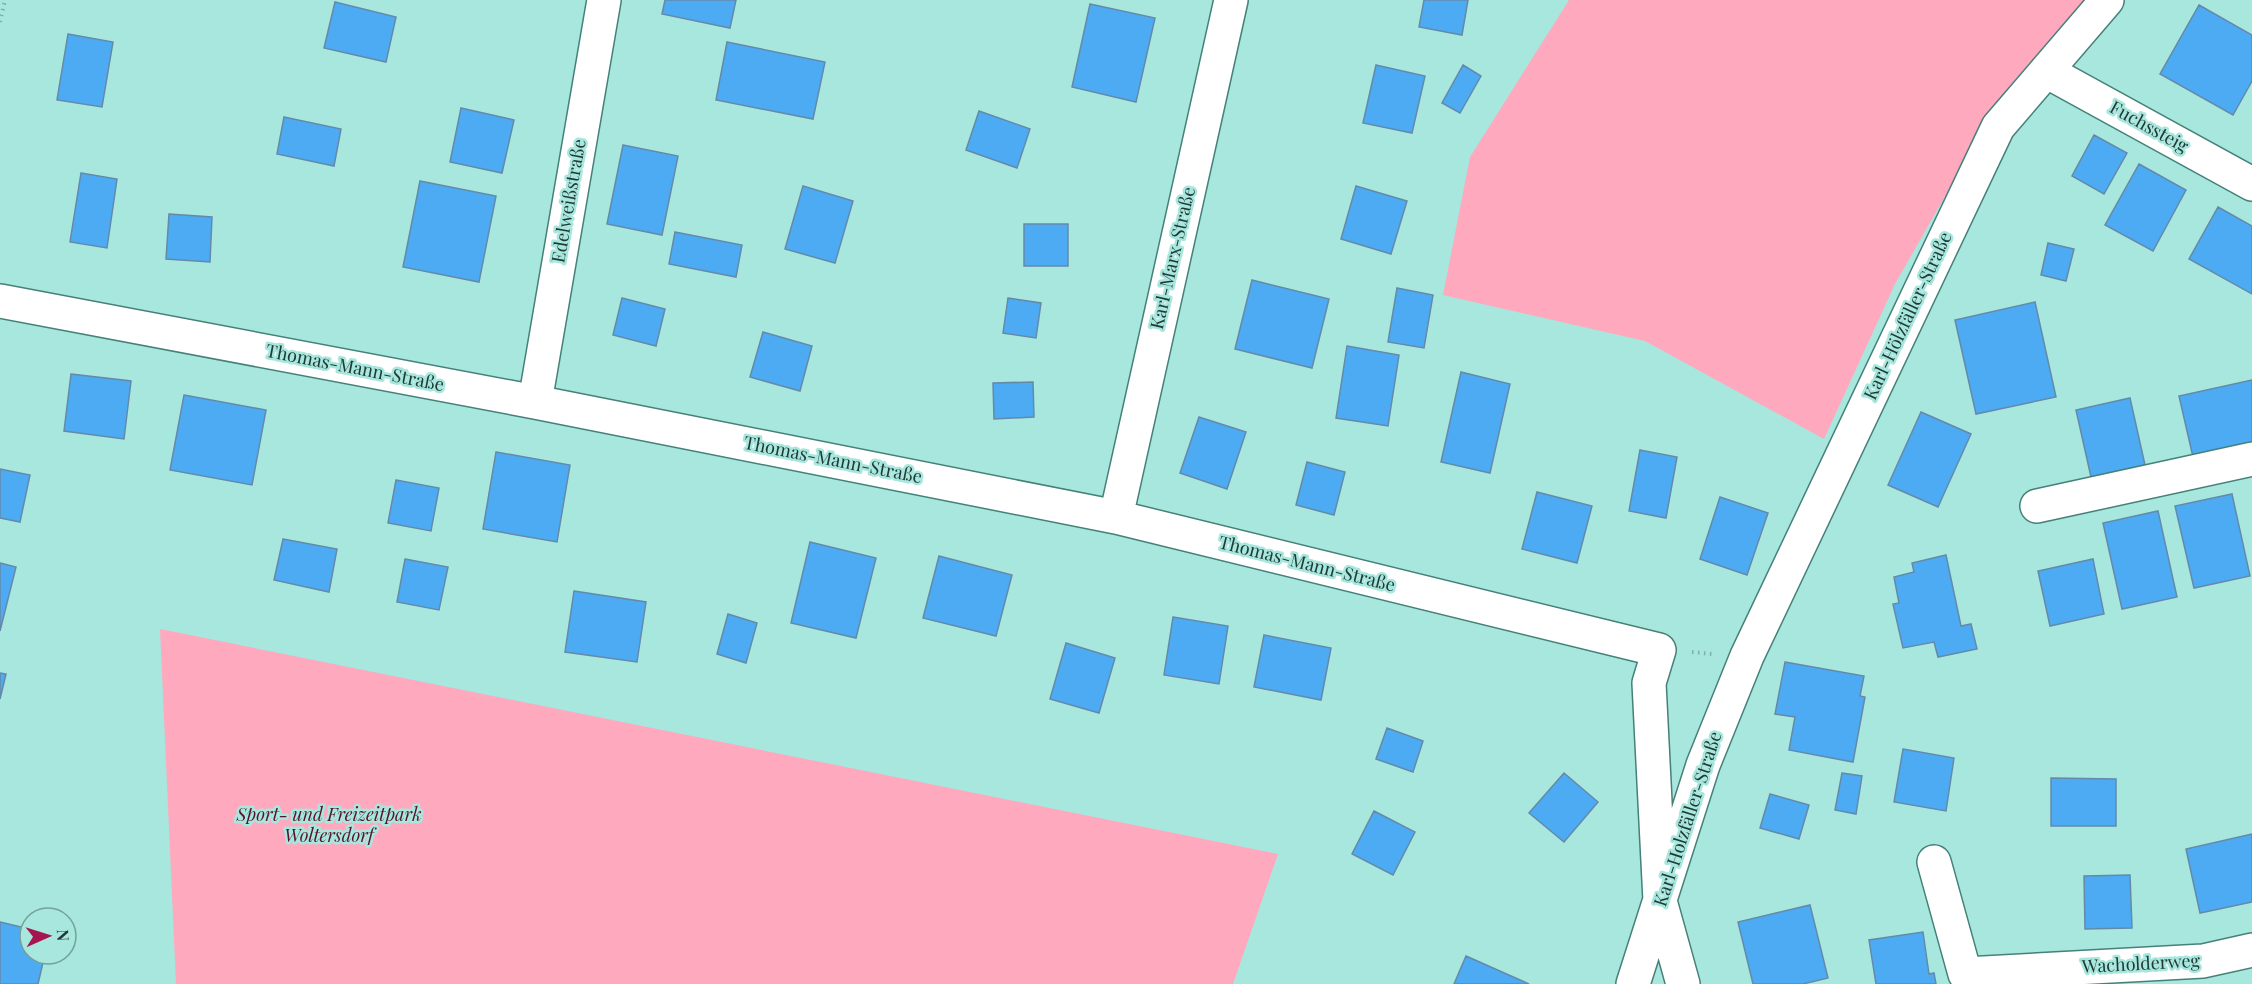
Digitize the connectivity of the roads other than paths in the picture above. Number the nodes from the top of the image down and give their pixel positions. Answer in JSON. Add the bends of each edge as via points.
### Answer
{"nodes":[{"id":1,"x":604,"y":0,"type":"edge"},
{"id":2,"x":1231,"y":0,"type":"edge"},
{"id":3,"x":2107,"y":0,"type":"edge"},
{"id":4,"x":2046,"y":71,"type":"junction"},
{"id":5,"x":2252,"y":184,"type":"edge"},
{"id":6,"x":0,"y":301,"type":"edge"},
{"id":7,"x":535,"y":402,"type":"junction"},
{"id":8,"x":2252,"y":459,"type":"edge"},
{"id":9,"x":2037,"y":506,"type":"dead end"},
{"id":10,"x":1116,"y":517,"type":"junction"},
{"id":11,"x":1747,"y":656,"type":"joint"},
{"id":12,"x":1934,"y":862,"type":"dead end"},
{"id":13,"x":1660,"y":901,"type":"junction"},
{"id":14,"x":2252,"y":951,"type":"edge"},
{"id":15,"x":1633,"y":984,"type":"edge"},
{"id":16,"x":1683,"y":984,"type":"edge"}],
"edges":[{"from":1,"to":7,"type":"street","name":"Edelweißstraße"},
{"from":2,"to":10,"type":"street","name":"Karl-Marx-Straße"},
{"from":3,"to":4,"type":"street","name":"Karl-Hölzfäller-Straße"},
{"from":4,"to":5,"type":"street","name":"Fuchssteig"},
{"from":4,"to":11,"type":"street","name":"Karl-Hölzfäller-Straße","via":[[1998,127]]},
{"from":6,"to":7,"type":"street","name":"Thomas-Mann-Straße"},
{"from":7,"to":10,"type":"street","name":"Thomas-Mann-Straße"},
{"from":8,"to":9,"type":"street"},
{"from":10,"to":13,"type":"street","name":"Thomas-Mann-Straße","via":[[1659,650],[1649,683]]},
{"from":11,"to":13,"type":"street","name":"Karl-Holzfäller-Straße","via":[[1702,765]]},
{"from":12,"to":14,"type":"street","name":"Wacholderweg","via":[[1965,974],[2203,961]]},
{"from":13,"to":15,"type":"street","name":"Karl-Holzfäller-Straße"},
{"from":13,"to":16,"type":"street"}]}
